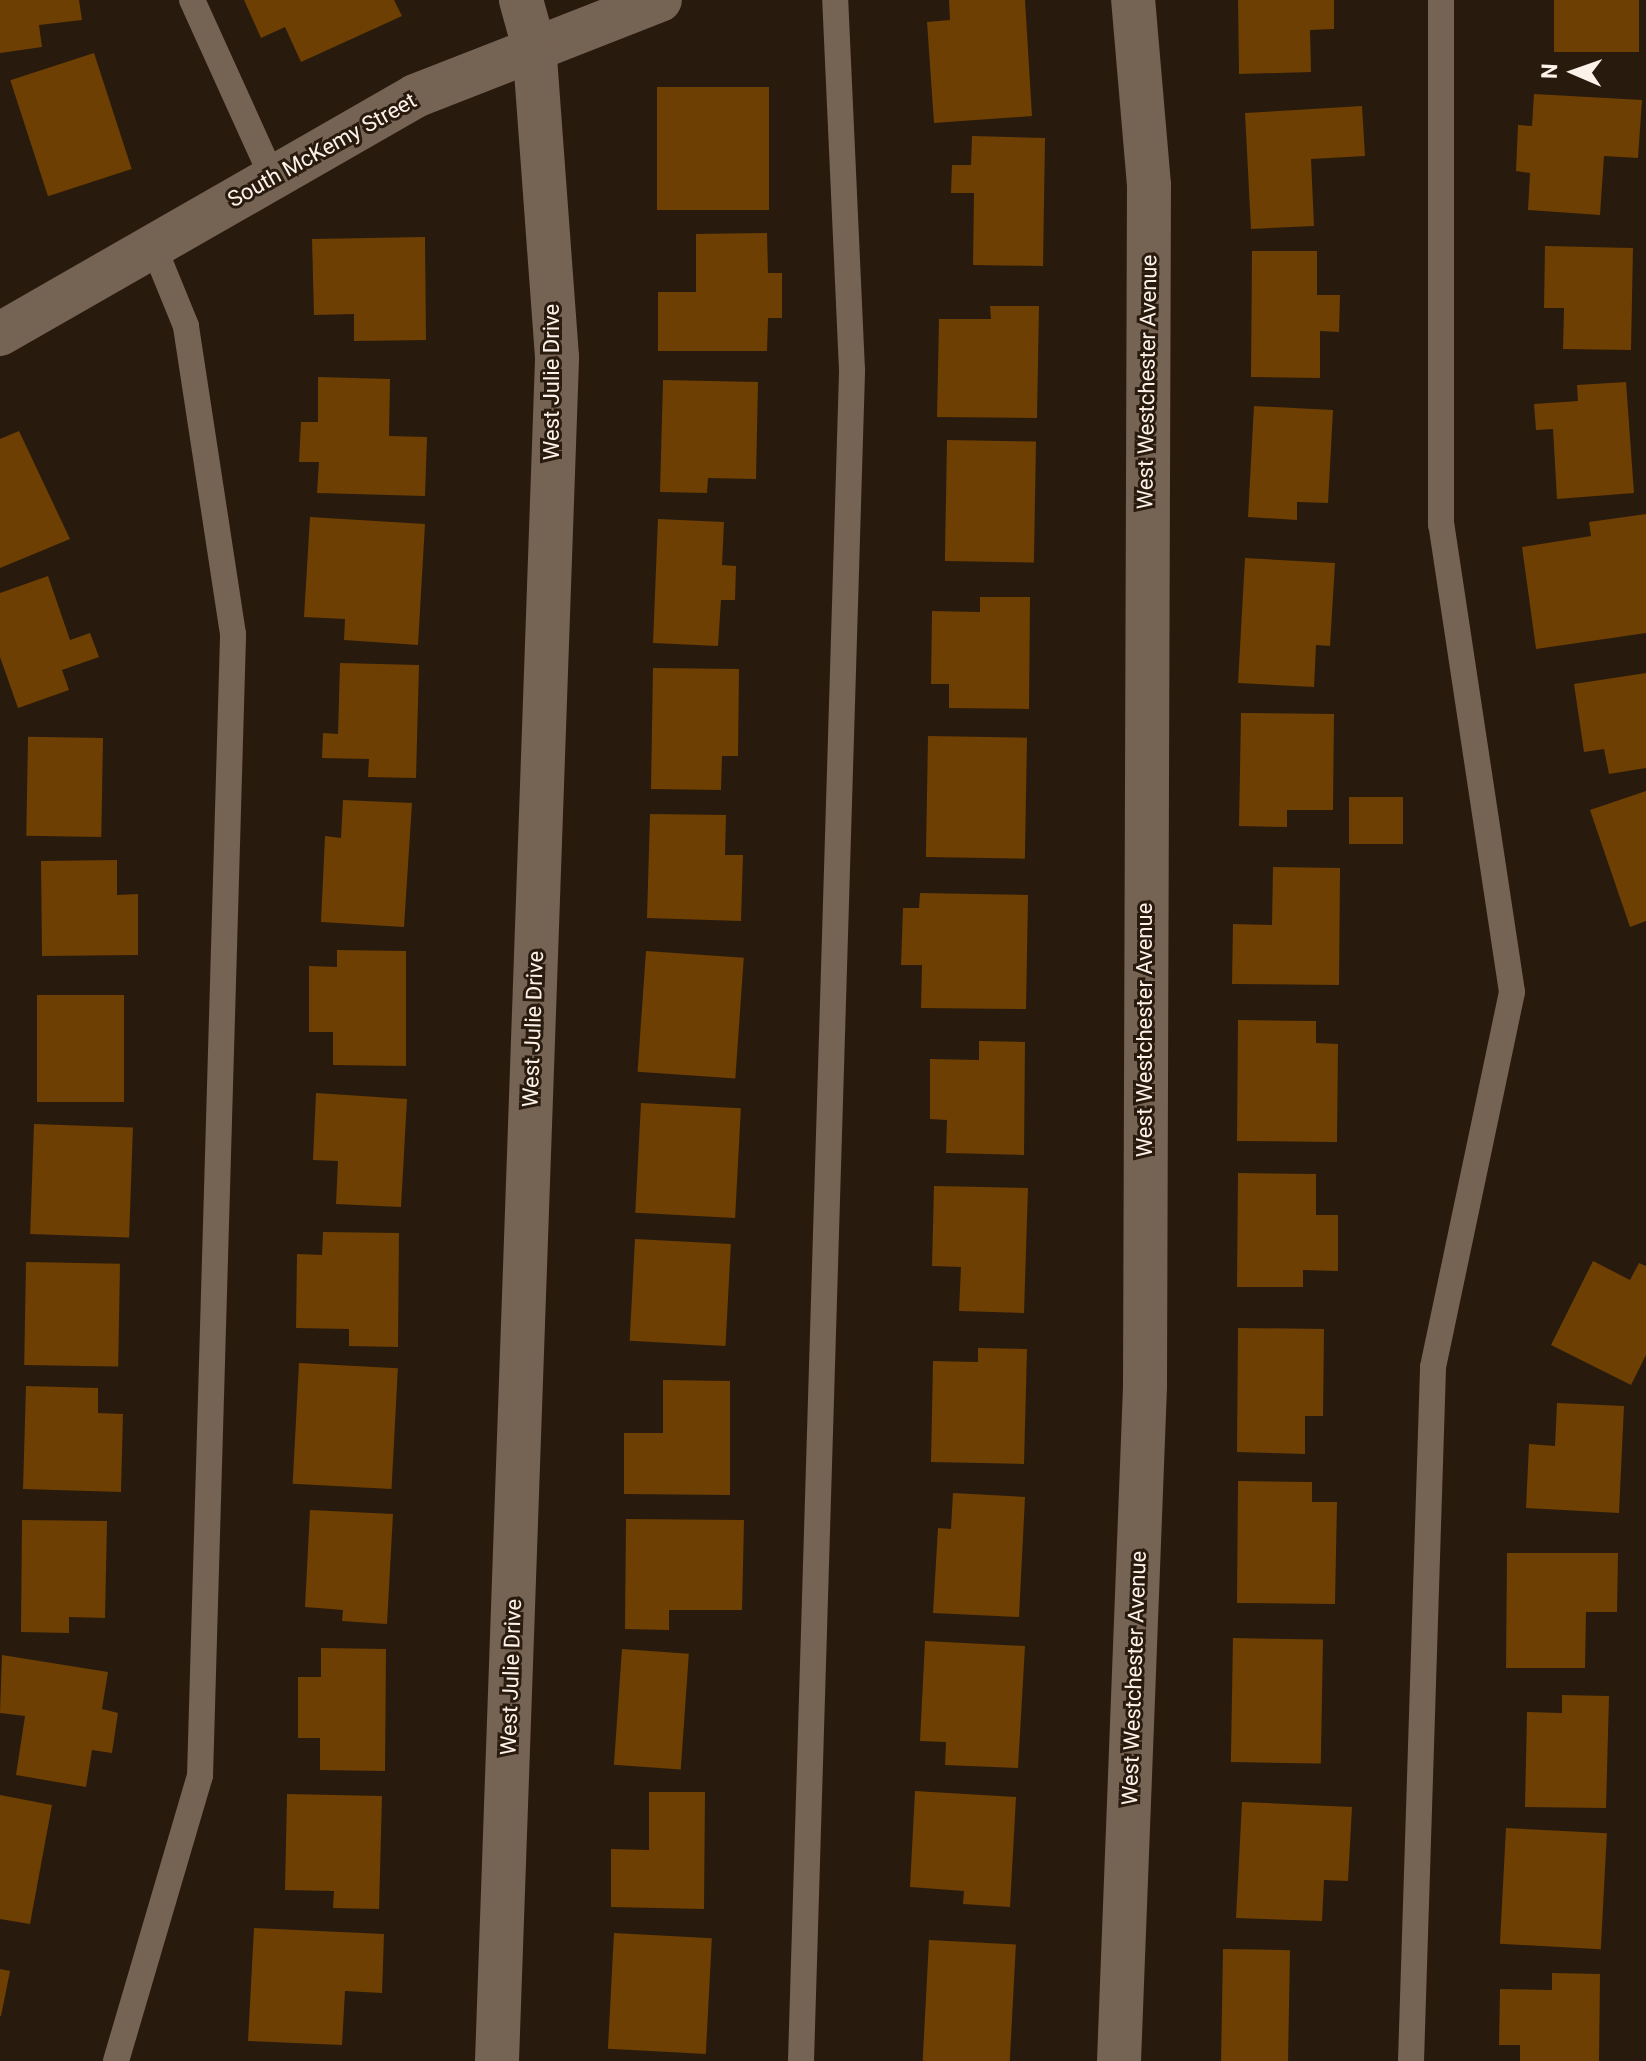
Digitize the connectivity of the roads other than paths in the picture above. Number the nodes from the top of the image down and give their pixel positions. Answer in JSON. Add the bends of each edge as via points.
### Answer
{"nodes":[{"id":1,"x":192,"y":0,"type":"edge"},
{"id":2,"x":521,"y":0,"type":"edge"},
{"id":3,"x":660,"y":0,"type":"edge"},
{"id":4,"x":835,"y":0,"type":"edge"},
{"id":5,"x":1133,"y":0,"type":"edge"},
{"id":6,"x":1441,"y":0,"type":"edge"},
{"id":7,"x":534,"y":47,"type":"junction"},
{"id":8,"x":272,"y":176,"type":"junction"},
{"id":9,"x":153,"y":245,"type":"junction"},
{"id":10,"x":5,"y":318,"type":"edge"},
{"id":11,"x":116,"y":2061,"type":"edge"},
{"id":12,"x":497,"y":2061,"type":"edge"},
{"id":13,"x":801,"y":2061,"type":"edge"},
{"id":14,"x":1119,"y":2061,"type":"edge"},
{"id":15,"x":1411,"y":2061,"type":"edge"}],
"edges":[{"from":1,"to":8,"type":"lane"},
{"from":2,"to":7,"type":"street","name":"West Julie Drive"},
{"from":3,"to":7,"type":"street","name":"South McKemy Street"},
{"from":4,"to":13,"type":"lane","via":[[852,370]]},
{"from":5,"to":14,"type":"street","name":"West Westchester Avenue","via":[[1149,185],[1145,1386]]},
{"from":6,"to":15,"type":"lane","via":[[1441,525],[1512,992],[1433,1367]]},
{"from":7,"to":8,"type":"street","name":"South McKemy Street","via":[[415,96]]},
{"from":7,"to":12,"type":"street","name":"West Julie Drive","via":[[557,357]]},
{"from":8,"to":9,"type":"street","name":"South McKemy Street"},
{"from":9,"to":10,"type":"street","name":"South McKemy Street"},
{"from":9,"to":11,"type":"lane","via":[[186,326],[233,634],[200,1776]]}]}
